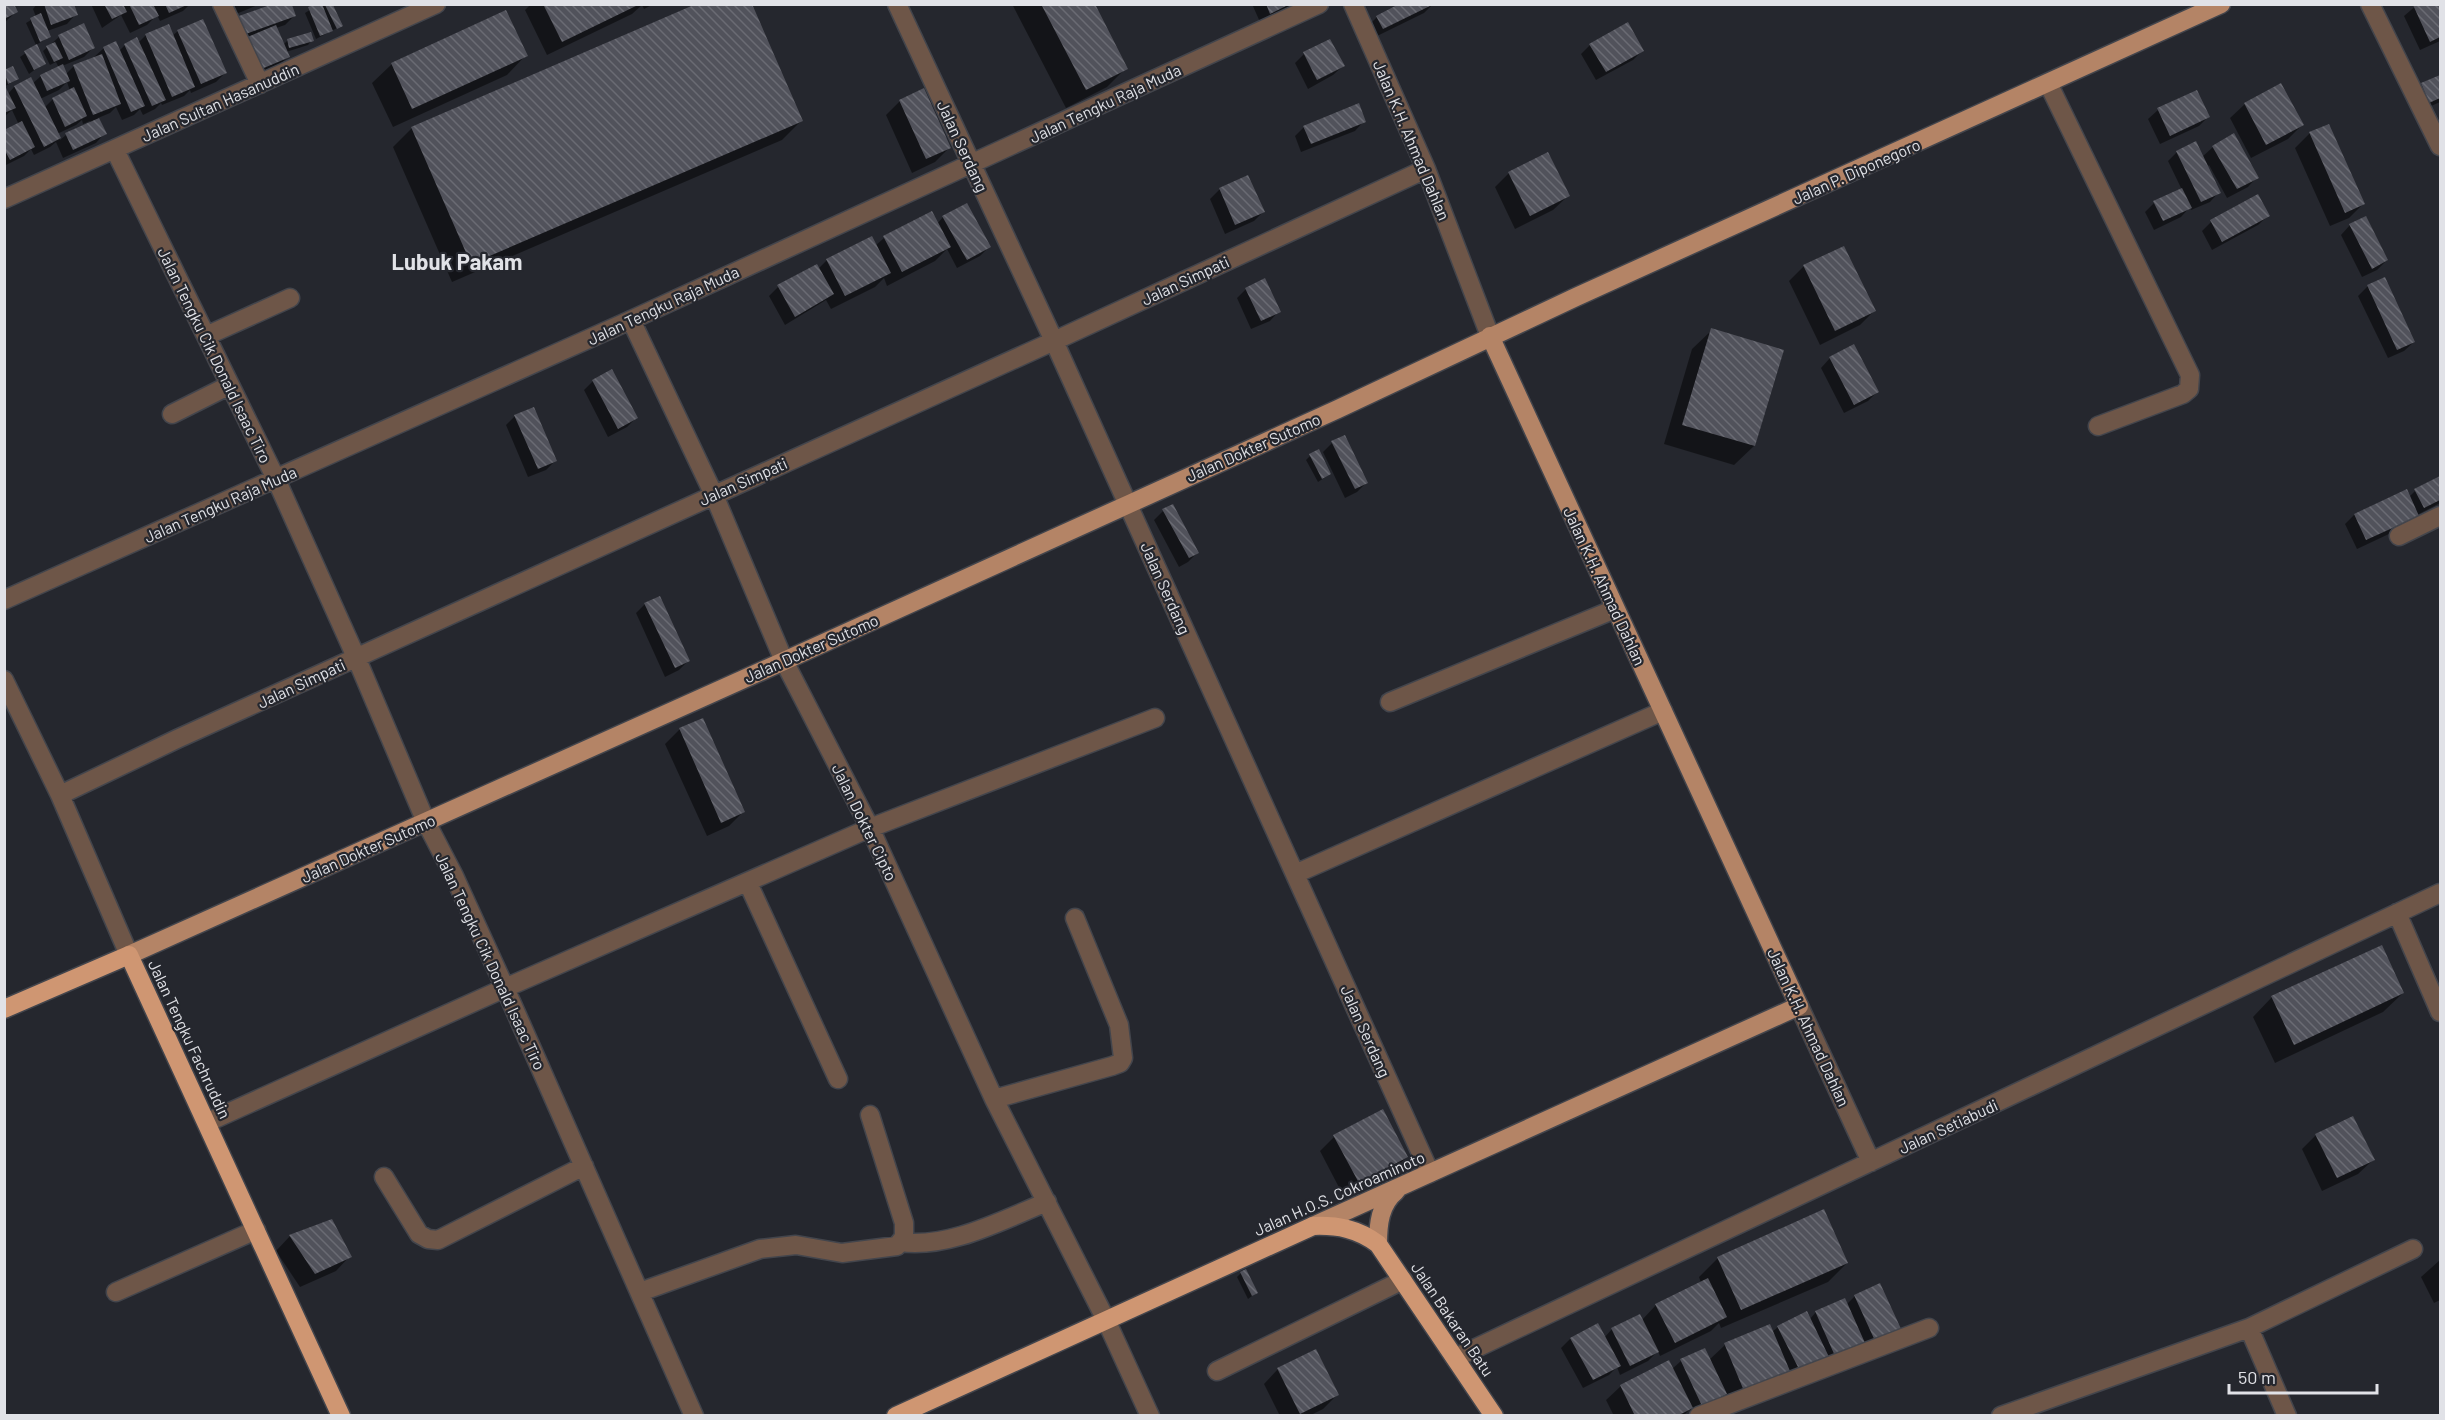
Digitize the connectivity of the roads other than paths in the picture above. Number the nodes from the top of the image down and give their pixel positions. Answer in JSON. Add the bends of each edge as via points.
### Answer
{"nodes":[{"id":1,"x":222,"y":4,"type":"edge"},
{"id":2,"x":436,"y":4,"type":"edge"},
{"id":3,"x":897,"y":4,"type":"edge"},
{"id":4,"x":1319,"y":4,"type":"edge"},
{"id":5,"x":1353,"y":4,"type":"edge"},
{"id":6,"x":2221,"y":4,"type":"edge"},
{"id":7,"x":2370,"y":4,"type":"edge"},
{"id":8,"x":2048,"y":83,"type":"junction"},
{"id":9,"x":260,"y":84,"type":"junction"},
{"id":10,"x":2440,"y":146,"type":"edge"},
{"id":11,"x":115,"y":150,"type":"junction"},
{"id":12,"x":971,"y":164,"type":"junction"},
{"id":13,"x":1426,"y":169,"type":"junction"},
{"id":14,"x":4,"y":199,"type":"edge"},
{"id":15,"x":290,"y":298,"type":"dead end"},
{"id":16,"x":631,"y":320,"type":"junction"},
{"id":17,"x":206,"y":336,"type":"junction"},
{"id":18,"x":1490,"y":336,"type":"junction"},
{"id":19,"x":1054,"y":341,"type":"junction"},
{"id":20,"x":230,"y":385,"type":"junction"},
{"id":21,"x":172,"y":414,"type":"dead end"},
{"id":22,"x":2098,"y":426,"type":"dead end"},
{"id":23,"x":276,"y":479,"type":"junction"},
{"id":24,"x":714,"y":495,"type":"junction"},
{"id":25,"x":1128,"y":503,"type":"junction"},
{"id":26,"x":2440,"y":516,"type":"edge"},
{"id":27,"x":2399,"y":536,"type":"dead end"},
{"id":28,"x":4,"y":600,"type":"edge"},
{"id":29,"x":1615,"y":609,"type":"junction"},
{"id":30,"x":356,"y":657,"type":"junction"},
{"id":31,"x":784,"y":661,"type":"junction"},
{"id":32,"x":4,"y":680,"type":"edge"},
{"id":33,"x":1390,"y":702,"type":"dead end"},
{"id":34,"x":1663,"y":711,"type":"junction"},
{"id":35,"x":1155,"y":718,"type":"dead end"},
{"id":36,"x":60,"y":795,"type":"junction"},
{"id":37,"x":426,"y":822,"type":"junction"},
{"id":38,"x":870,"y":828,"type":"junction"},
{"id":39,"x":1295,"y":873,"type":"junction"},
{"id":40,"x":748,"y":883,"type":"junction"},
{"id":41,"x":2440,"y":893,"type":"edge"},
{"id":42,"x":2397,"y":913,"type":"junction"},
{"id":43,"x":1075,"y":918,"type":"dead end"},
{"id":44,"x":129,"y":955,"type":"junction"},
{"id":45,"x":505,"y":988,"type":"junction"},
{"id":46,"x":1799,"y":1006,"type":"junction"},
{"id":47,"x":4,"y":1009,"type":"edge"},
{"id":48,"x":2440,"y":1012,"type":"edge"},
{"id":49,"x":838,"y":1079,"type":"dead end"},
{"id":50,"x":994,"y":1099,"type":"junction"},
{"id":51,"x":870,"y":1115,"type":"dead end"},
{"id":52,"x":208,"y":1122,"type":"junction"},
{"id":53,"x":1871,"y":1162,"type":"junction"},
{"id":54,"x":584,"y":1166,"type":"junction"},
{"id":55,"x":1430,"y":1173,"type":"junction"},
{"id":56,"x":384,"y":1177,"type":"dead end"},
{"id":57,"x":1402,"y":1186,"type":"junction"},
{"id":58,"x":1047,"y":1202,"type":"junction"},
{"id":59,"x":1313,"y":1226,"type":"junction"},
{"id":60,"x":256,"y":1230,"type":"junction"},
{"id":61,"x":900,"y":1242,"type":"junction"},
{"id":62,"x":1378,"y":1244,"type":"junction"},
{"id":63,"x":2413,"y":1249,"type":"dead end"},
{"id":64,"x":1403,"y":1280,"type":"junction"},
{"id":65,"x":116,"y":1292,"type":"dead end"},
{"id":66,"x":640,"y":1292,"type":"junction"},
{"id":67,"x":1106,"y":1320,"type":"junction"},
{"id":68,"x":1929,"y":1328,"type":"dead end"},
{"id":69,"x":2248,"y":1328,"type":"junction"},
{"id":70,"x":1455,"y":1358,"type":"junction"},
{"id":71,"x":1217,"y":1371,"type":"dead end"},
{"id":72,"x":340,"y":1416,"type":"edge"},
{"id":73,"x":694,"y":1416,"type":"edge"},
{"id":74,"x":896,"y":1416,"type":"edge"},
{"id":75,"x":1150,"y":1416,"type":"edge"},
{"id":76,"x":1494,"y":1416,"type":"edge"},
{"id":77,"x":1700,"y":1416,"type":"edge"},
{"id":78,"x":2001,"y":1416,"type":"edge"},
{"id":79,"x":2287,"y":1416,"type":"edge"}],
"edges":[{"from":1,"to":9,"type":"street"},
{"from":2,"to":9,"type":"street","name":"Jalan Sultan Hasanuddin"},
{"from":3,"to":12,"type":"street","name":"Jalan Serdang"},
{"from":4,"to":12,"type":"street","name":"Jalan Tengku Raja Muda"},
{"from":5,"to":13,"type":"street","name":"Jalan K.H. Ahmad Dahlan"},
{"from":6,"to":8,"type":"main road","name":"Jalan P. Diponegoro"},
{"from":7,"to":10,"type":"street"},
{"from":8,"to":18,"type":"main road","name":"Jalan P. Diponegoro"},
{"from":8,"to":22,"type":"street","via":[[2190,375],[2189,389],[2183,394]]},
{"from":9,"to":11,"type":"street","name":"Jalan Sultan Hasanuddin"},
{"from":11,"to":14,"type":"street","name":"Jalan Sultan Hasanuddin"},
{"from":11,"to":17,"type":"street","name":"Jalan Tengku Cik Donald Isaac Tiro"},
{"from":12,"to":16,"type":"street","name":"Jalan Tengku Raja Muda"},
{"from":12,"to":19,"type":"street","name":"Jalan Serdang"},
{"from":13,"to":18,"type":"street","name":"Jalan K.H. Ahmad Dahlan"},
{"from":13,"to":19,"type":"street","name":"Jalan Simpati"},
{"from":15,"to":17,"type":"street"},
{"from":16,"to":23,"type":"street","name":"Jalan Tengku Raja Muda"},
{"from":16,"to":24,"type":"street","name":"Jalan Dokter Cipto"},
{"from":17,"to":20,"type":"street","name":"Jalan Tengku Cik Donald Isaac Tiro"},
{"from":18,"to":25,"type":"main road","name":"Jalan Dokter Sutomo"},
{"from":18,"to":29,"type":"main road","name":"Jalan K.H. Ahmad Dahlan"},
{"from":19,"to":24,"type":"street","name":"Jalan Simpati"},
{"from":19,"to":25,"type":"street","name":"Jalan Serdang"},
{"from":20,"to":21,"type":"street"},
{"from":20,"to":23,"type":"street","name":"Jalan Tengku Cik Donald Isaac Tiro"},
{"from":23,"to":28,"type":"street","name":"Jalan Tengku Raja Muda"},
{"from":23,"to":30,"type":"street","name":"Jalan Tengku Cik Donald Isaac Tiro"},
{"from":24,"to":30,"type":"street","name":"Jalan Simpati"},
{"from":24,"to":31,"type":"street","name":"Jalan Dokter Cipto"},
{"from":25,"to":31,"type":"main road","name":"Jalan Dokter Sutomo"},
{"from":25,"to":39,"type":"street","name":"Jalan Serdang"},
{"from":26,"to":27,"type":"street"},
{"from":29,"to":33,"type":"street"},
{"from":29,"to":34,"type":"main road","name":"Jalan K.H. Ahmad Dahlan"},
{"from":30,"to":36,"type":"street","name":"Jalan Simpati"},
{"from":30,"to":37,"type":"street","name":"Jalan Tengku Cik Donald Isaac Tiro"},
{"from":31,"to":37,"type":"main road","name":"Jalan Dokter Sutomo"},
{"from":31,"to":38,"type":"street","name":"Jalan Dokter Cipto"},
{"from":32,"to":36,"type":"street","name":"Jalan Tengku Fachruddin"},
{"from":34,"to":39,"type":"street"},
{"from":34,"to":46,"type":"main road","name":"Jalan K.H. Ahmad Dahlan"},
{"from":35,"to":38,"type":"street"},
{"from":36,"to":44,"type":"street","name":"Jalan Tengku Fachruddin"},
{"from":37,"to":44,"type":"main road","name":"Jalan Dokter Sutomo"},
{"from":37,"to":45,"type":"street","name":"Jalan Tengku Cik Donald Isaac Tiro"},
{"from":38,"to":40,"type":"street"},
{"from":38,"to":50,"type":"street","name":"Jalan Dokter Cipto"},
{"from":39,"to":55,"type":"street","name":"Jalan Serdang"},
{"from":40,"to":45,"type":"street"},
{"from":40,"to":49,"type":"street"},
{"from":41,"to":42,"type":"street","name":"Jalan Setiabudi"},
{"from":42,"to":48,"type":"street"},
{"from":42,"to":53,"type":"street","name":"Jalan Setiabudi"},
{"from":43,"to":50,"type":"street","via":[[1119,1025],[1123,1058],[1112,1066]]},
{"from":44,"to":47,"type":"highway"},
{"from":44,"to":52,"type":"highway","name":"Jalan Tengku Fachruddin"},
{"from":45,"to":52,"type":"street"},
{"from":45,"to":54,"type":"street","name":"Jalan Tengku Cik Donald Isaac Tiro"},
{"from":46,"to":53,"type":"street","name":"Jalan K.H. Ahmad Dahlan"},
{"from":46,"to":55,"type":"main road","name":"Jalan H.O.S. Cokroaminoto"},
{"from":50,"to":58,"type":"street","name":"Jalan Dokter Cipto"},
{"from":51,"to":61,"type":"street","via":[[904,1223]]},
{"from":52,"to":60,"type":"highway","name":"Jalan Tengku Fachruddin"},
{"from":53,"to":70,"type":"street","name":"Jalan Setiabudi"},
{"from":54,"to":56,"type":"street","via":[[438,1239],[419,1234]]},
{"from":54,"to":66,"type":"street","name":"Jalan Tengku Cik Donald Isaac Tiro"},
{"from":55,"to":57,"type":"main road","name":"Jalan H.O.S. Cokroaminoto"},
{"from":57,"to":59,"type":"main road","name":"Jalan H.O.S. Cokroaminoto"},
{"from":57,"to":62,"type":"main road","via":[[1389,1197],[1381,1212]]},
{"from":58,"to":61,"type":"street","via":[[958,1235],[927,1242]]},
{"from":58,"to":67,"type":"street","name":"Jalan Dokter Cipto"},
{"from":59,"to":62,"type":"highway","name":"Jalan Bakaran Batu","via":[[1350,1229]]},
{"from":59,"to":67,"type":"highway","name":"Jalan H.O.S. Cokroaminoto"},
{"from":60,"to":65,"type":"street"},
{"from":60,"to":72,"type":"highway","name":"Jalan Tengku Fachruddin"},
{"from":61,"to":66,"type":"street","via":[[897,1246],[842,1253],[796,1245],[760,1249]]},
{"from":62,"to":64,"type":"highway","name":"Jalan Bakaran Batu"},
{"from":63,"to":69,"type":"street"},
{"from":64,"to":70,"type":"highway","name":"Jalan Bakaran Batu"},
{"from":64,"to":71,"type":"street"},
{"from":66,"to":73,"type":"street","name":"Jalan Tengku Cik Donald Isaac Tiro"},
{"from":67,"to":74,"type":"highway","name":"Jalan H.O.S. Cokroaminoto"},
{"from":67,"to":75,"type":"street","name":"Jalan Dokter Cipto"},
{"from":68,"to":77,"type":"street"},
{"from":69,"to":78,"type":"street"},
{"from":69,"to":79,"type":"street"},
{"from":70,"to":76,"type":"highway","name":"Jalan Bakaran Batu"}]}
